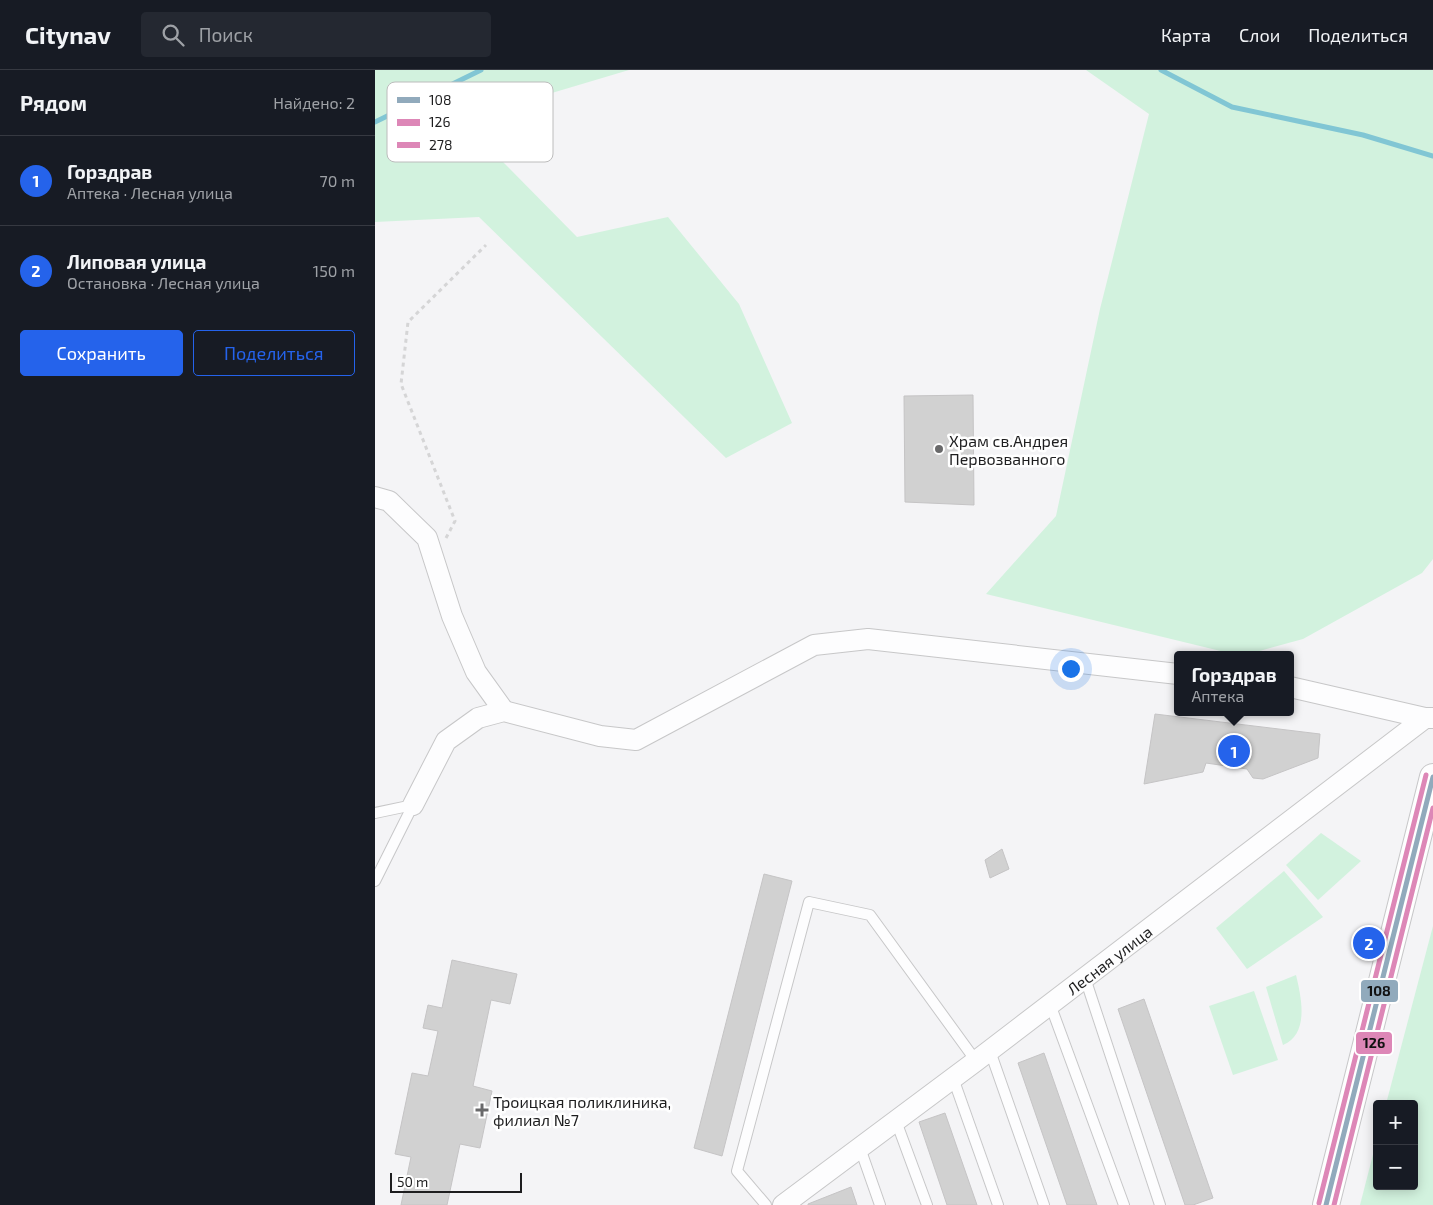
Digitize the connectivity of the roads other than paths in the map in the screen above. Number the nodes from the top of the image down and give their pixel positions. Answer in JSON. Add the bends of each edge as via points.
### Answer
{"nodes":[{"id":1,"x":375,"y":497,"type":"edge"},
{"id":2,"x":1174,"y":674,"type":"edge"},
{"id":3,"x":1294,"y":688,"type":"edge"},
{"id":4,"x":504,"y":711,"type":"junction"},
{"id":5,"x":1429,"y":718,"type":"edge"},
{"id":6,"x":1433,"y":777,"type":"edge"},
{"id":7,"x":413,"y":806,"type":"junction"},
{"id":8,"x":375,"y":813,"type":"edge"},
{"id":9,"x":375,"y":881,"type":"edge"},
{"id":10,"x":1085,"y":978,"type":"junction"},
{"id":11,"x":1051,"y":1004,"type":"junction"},
{"id":12,"x":983,"y":1056,"type":"junction"},
{"id":13,"x":953,"y":1078,"type":"junction"},
{"id":14,"x":897,"y":1121,"type":"junction"},
{"id":15,"x":860,"y":1148,"type":"junction"},
{"id":16,"x":766,"y":1205,"type":"edge"},
{"id":17,"x":783,"y":1205,"type":"edge"},
{"id":18,"x":880,"y":1205,"type":"edge"},
{"id":19,"x":927,"y":1205,"type":"edge"},
{"id":20,"x":998,"y":1205,"type":"edge"},
{"id":21,"x":1044,"y":1205,"type":"edge"},
{"id":22,"x":1124,"y":1205,"type":"edge"},
{"id":23,"x":1160,"y":1205,"type":"edge"},
{"id":24,"x":1326,"y":1205,"type":"edge"}],
"edges":[{"from":1,"to":4,"type":"street","via":[[389,501],[427,538],[452,616],[476,672]]},
{"from":2,"to":4,"type":"street","via":[[868,639],[814,645],[636,740],[600,736]]},
{"from":3,"to":5,"type":"street"},
{"from":4,"to":7,"type":"street","via":[[478,718],[446,742]]},
{"from":5,"to":10,"type":"street","name":"Лесная улица"},
{"from":6,"to":24,"type":"street"},
{"from":7,"to":8,"type":"lane"},
{"from":7,"to":9,"type":"lane"},
{"from":10,"to":11,"type":"street","name":"Лесная улица"},
{"from":10,"to":23,"type":"lane"},
{"from":11,"to":12,"type":"street","name":"Лесная улица"},
{"from":11,"to":22,"type":"lane"},
{"from":12,"to":13,"type":"street","name":"Лесная улица"},
{"from":12,"to":16,"type":"lane","via":[[870,915],[809,902],[737,1171]]},
{"from":12,"to":21,"type":"lane"},
{"from":13,"to":14,"type":"street","name":"Лесная улица"},
{"from":13,"to":20,"type":"lane"},
{"from":14,"to":15,"type":"street","name":"Лесная улица"},
{"from":14,"to":19,"type":"lane"},
{"from":15,"to":17,"type":"street","name":"Лесная улица"},
{"from":15,"to":18,"type":"lane"}]}
